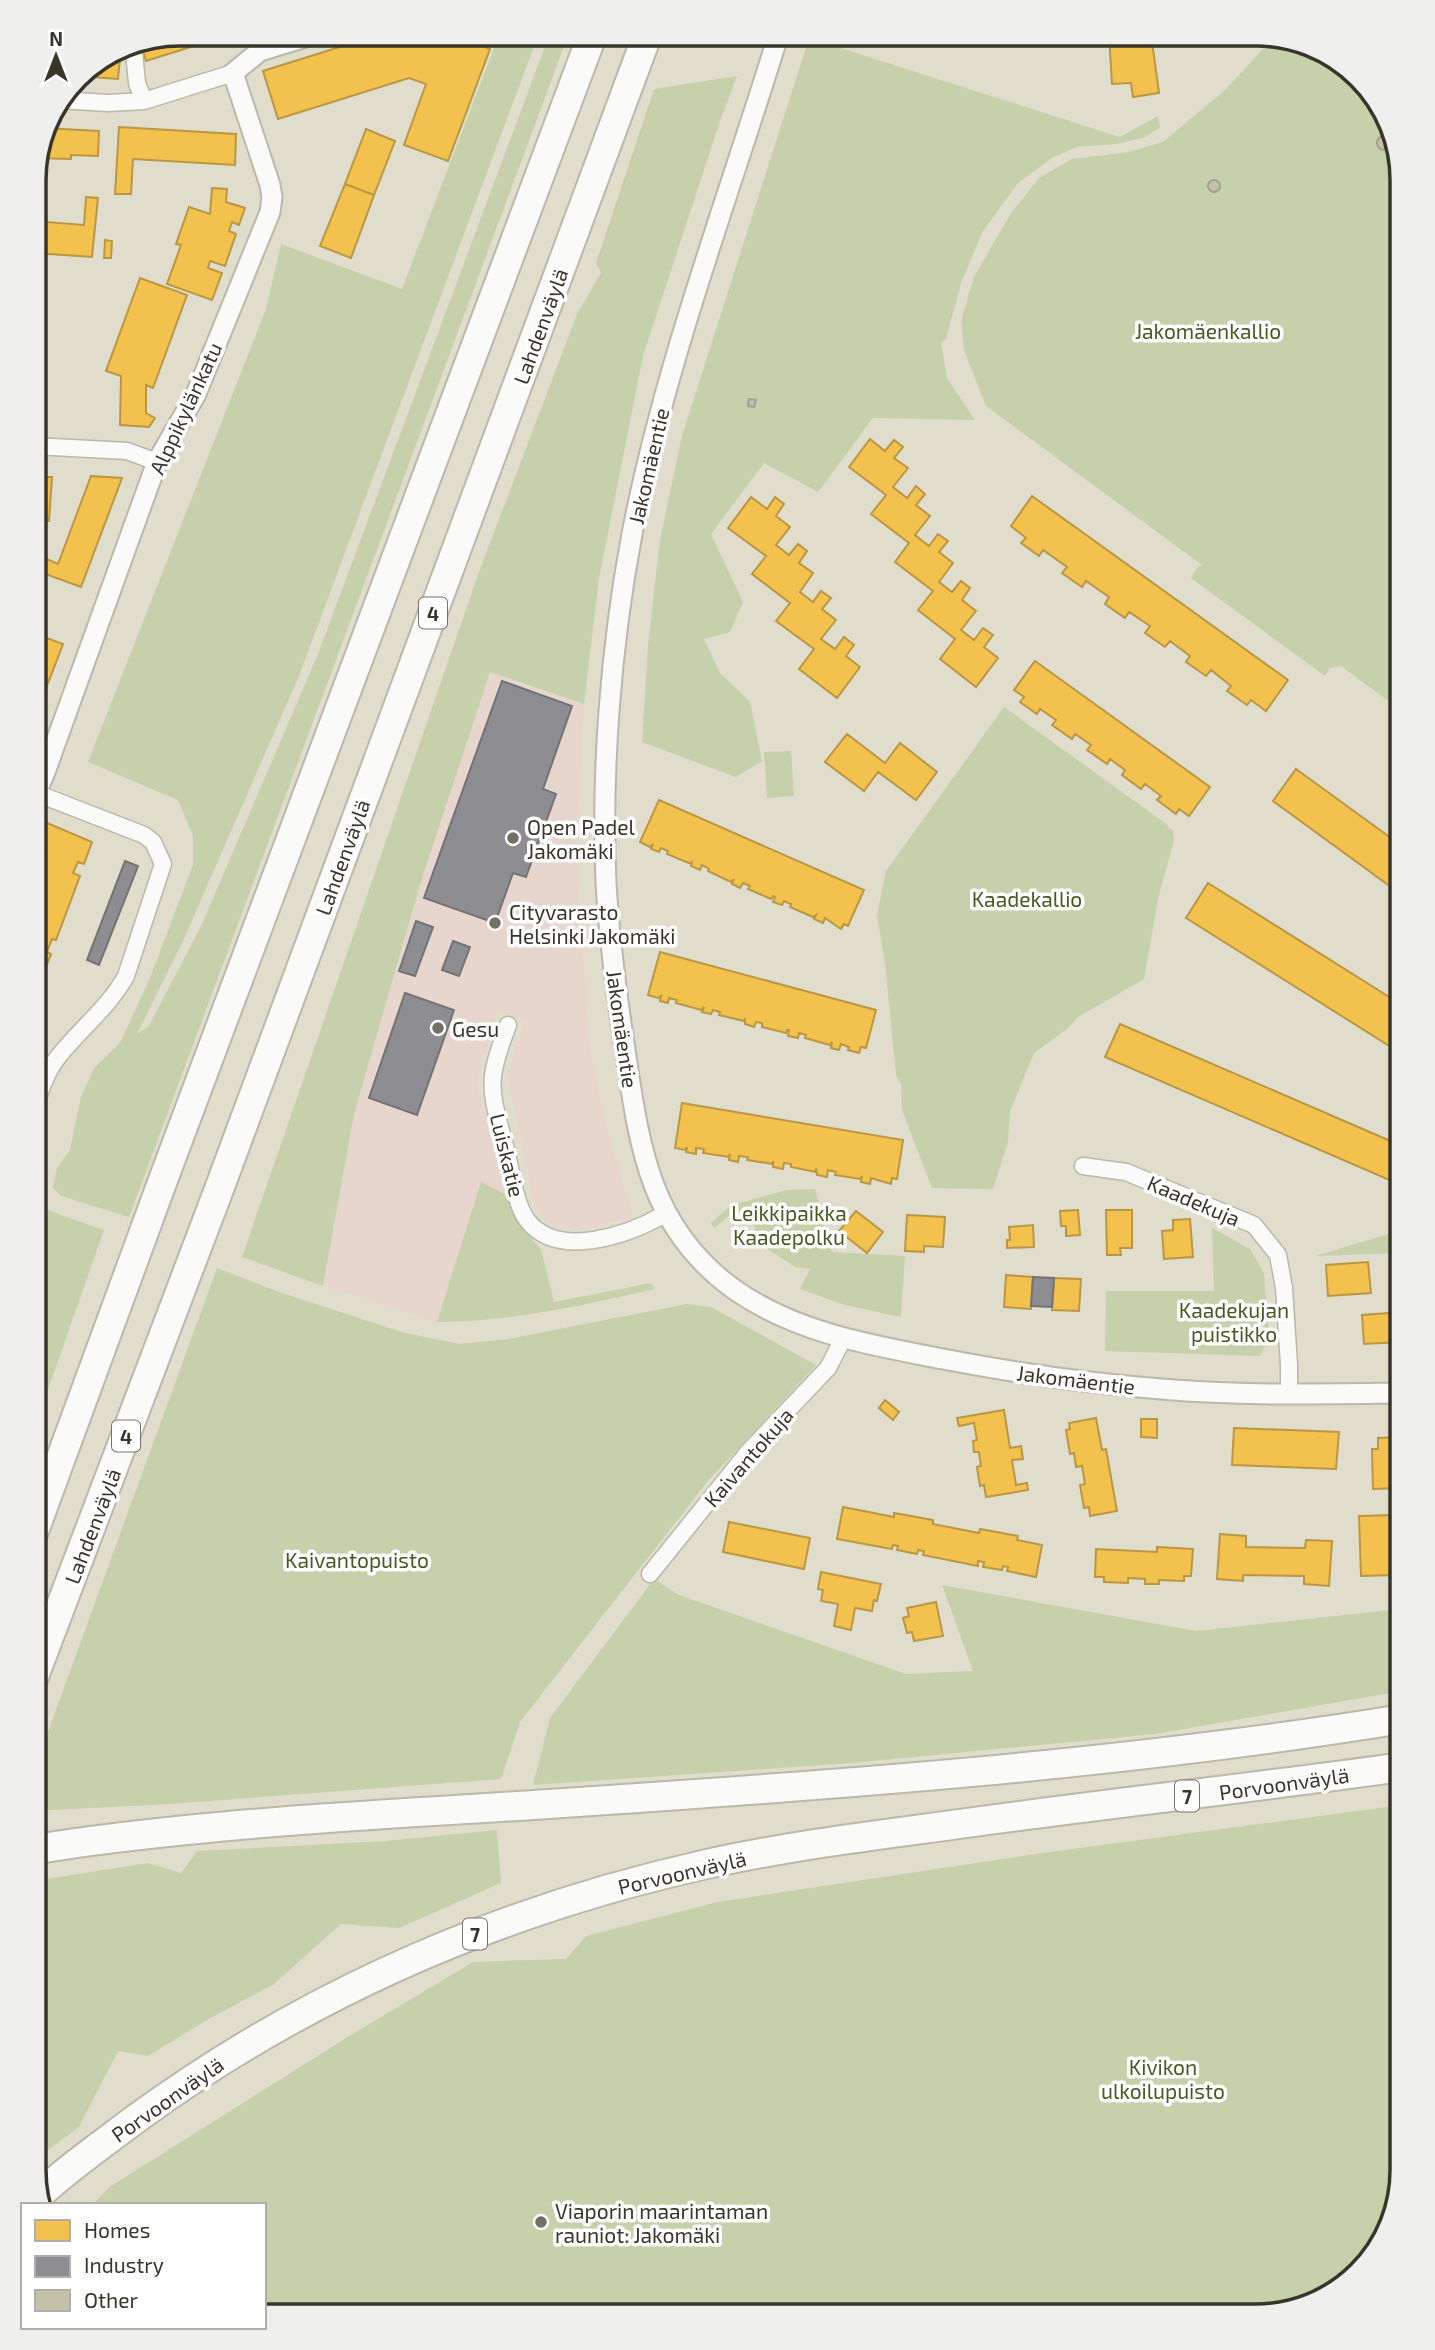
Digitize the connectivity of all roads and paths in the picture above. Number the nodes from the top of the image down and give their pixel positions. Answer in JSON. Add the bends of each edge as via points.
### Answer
{"nodes":[{"id":1,"x":276,"y":46,"type":"edge"},
{"id":2,"x":588,"y":46,"type":"edge"},
{"id":3,"x":643,"y":46,"type":"edge"},
{"id":4,"x":775,"y":46,"type":"edge"},
{"id":5,"x":134,"y":54,"type":"edge"},
{"id":6,"x":233,"y":73,"type":"junction"},
{"id":7,"x":71,"y":101,"type":"edge"},
{"id":8,"x":144,"y":101,"type":"junction"},
{"id":9,"x":46,"y":447,"type":"edge"},
{"id":10,"x":157,"y":462,"type":"junction"},
{"id":11,"x":46,"y":763,"type":"edge"},
{"id":12,"x":46,"y":797,"type":"edge"},
{"id":13,"x":508,"y":1025,"type":"dead end"},
{"id":14,"x":46,"y":1078,"type":"edge"},
{"id":15,"x":1083,"y":1166,"type":"dead end"},
{"id":16,"x":665,"y":1214,"type":"junction"},
{"id":17,"x":843,"y":1339,"type":"junction"},
{"id":18,"x":1390,"y":1393,"type":"edge"},
{"id":19,"x":1289,"y":1394,"type":"junction"},
{"id":20,"x":46,"y":1499,"type":"edge"},
{"id":21,"x":650,"y":1574,"type":"dead end"},
{"id":22,"x":46,"y":1645,"type":"edge"},
{"id":23,"x":1390,"y":1721,"type":"edge"},
{"id":24,"x":1390,"y":1769,"type":"edge"},
{"id":25,"x":46,"y":1848,"type":"edge"},
{"id":26,"x":47,"y":2189,"type":"edge"}],
"edges":[{"from":1,"to":6,"type":"street","via":[[260,51]]},
{"from":2,"to":20,"type":"highway"},
{"from":3,"to":22,"type":"highway","name":"Lahdenväylä","number":"4"},
{"from":4,"to":16,"type":"street","name":"Jakomäentie","via":[[654,439],[632,536],[613,682],[606,766],[608,911],[642,1151]]},
{"from":5,"to":8,"type":"street","via":[[136,83]]},
{"from":6,"to":8,"type":"street"},
{"from":6,"to":10,"type":"street","name":"Alppikylänkatu","via":[[270,185],[270,212],[196,394]]},
{"from":7,"to":8,"type":"street"},
{"from":9,"to":10,"type":"street","via":[[127,451]]},
{"from":10,"to":11,"type":"street","name":"Alppikylänkatu"},
{"from":12,"to":14,"type":"street","via":[[144,835],[153,842],[163,864],[117,993],[57,1057]]},
{"from":13,"to":16,"type":"street","name":"Luiskatie","via":[[492,1085],[515,1189],[527,1220],[557,1241],[574,1242],[628,1231]]},
{"from":15,"to":19,"type":"street","name":"Kaadekuja","via":[[1126,1172],[1254,1225],[1278,1255]]},
{"from":16,"to":17,"type":"street","name":"Jakomäentie","via":[[693,1252],[734,1289],[803,1326]]},
{"from":17,"to":19,"type":"street","name":"Jakomäentie","via":[[1095,1383]]},
{"from":17,"to":21,"type":"street","name":"Kaivantokuja","via":[[828,1368],[749,1451]]},
{"from":18,"to":19,"type":"street","name":"Jakomäentie"},
{"from":23,"to":25,"type":"highway","number":"7","via":[[1212,1746],[918,1777],[244,1824]]},
{"from":24,"to":26,"type":"highway","name":"Porvoonväylä","number":"7","via":[[821,1842],[706,1864],[524,1915],[350,1987],[245,2046],[181,2085]]}]}
